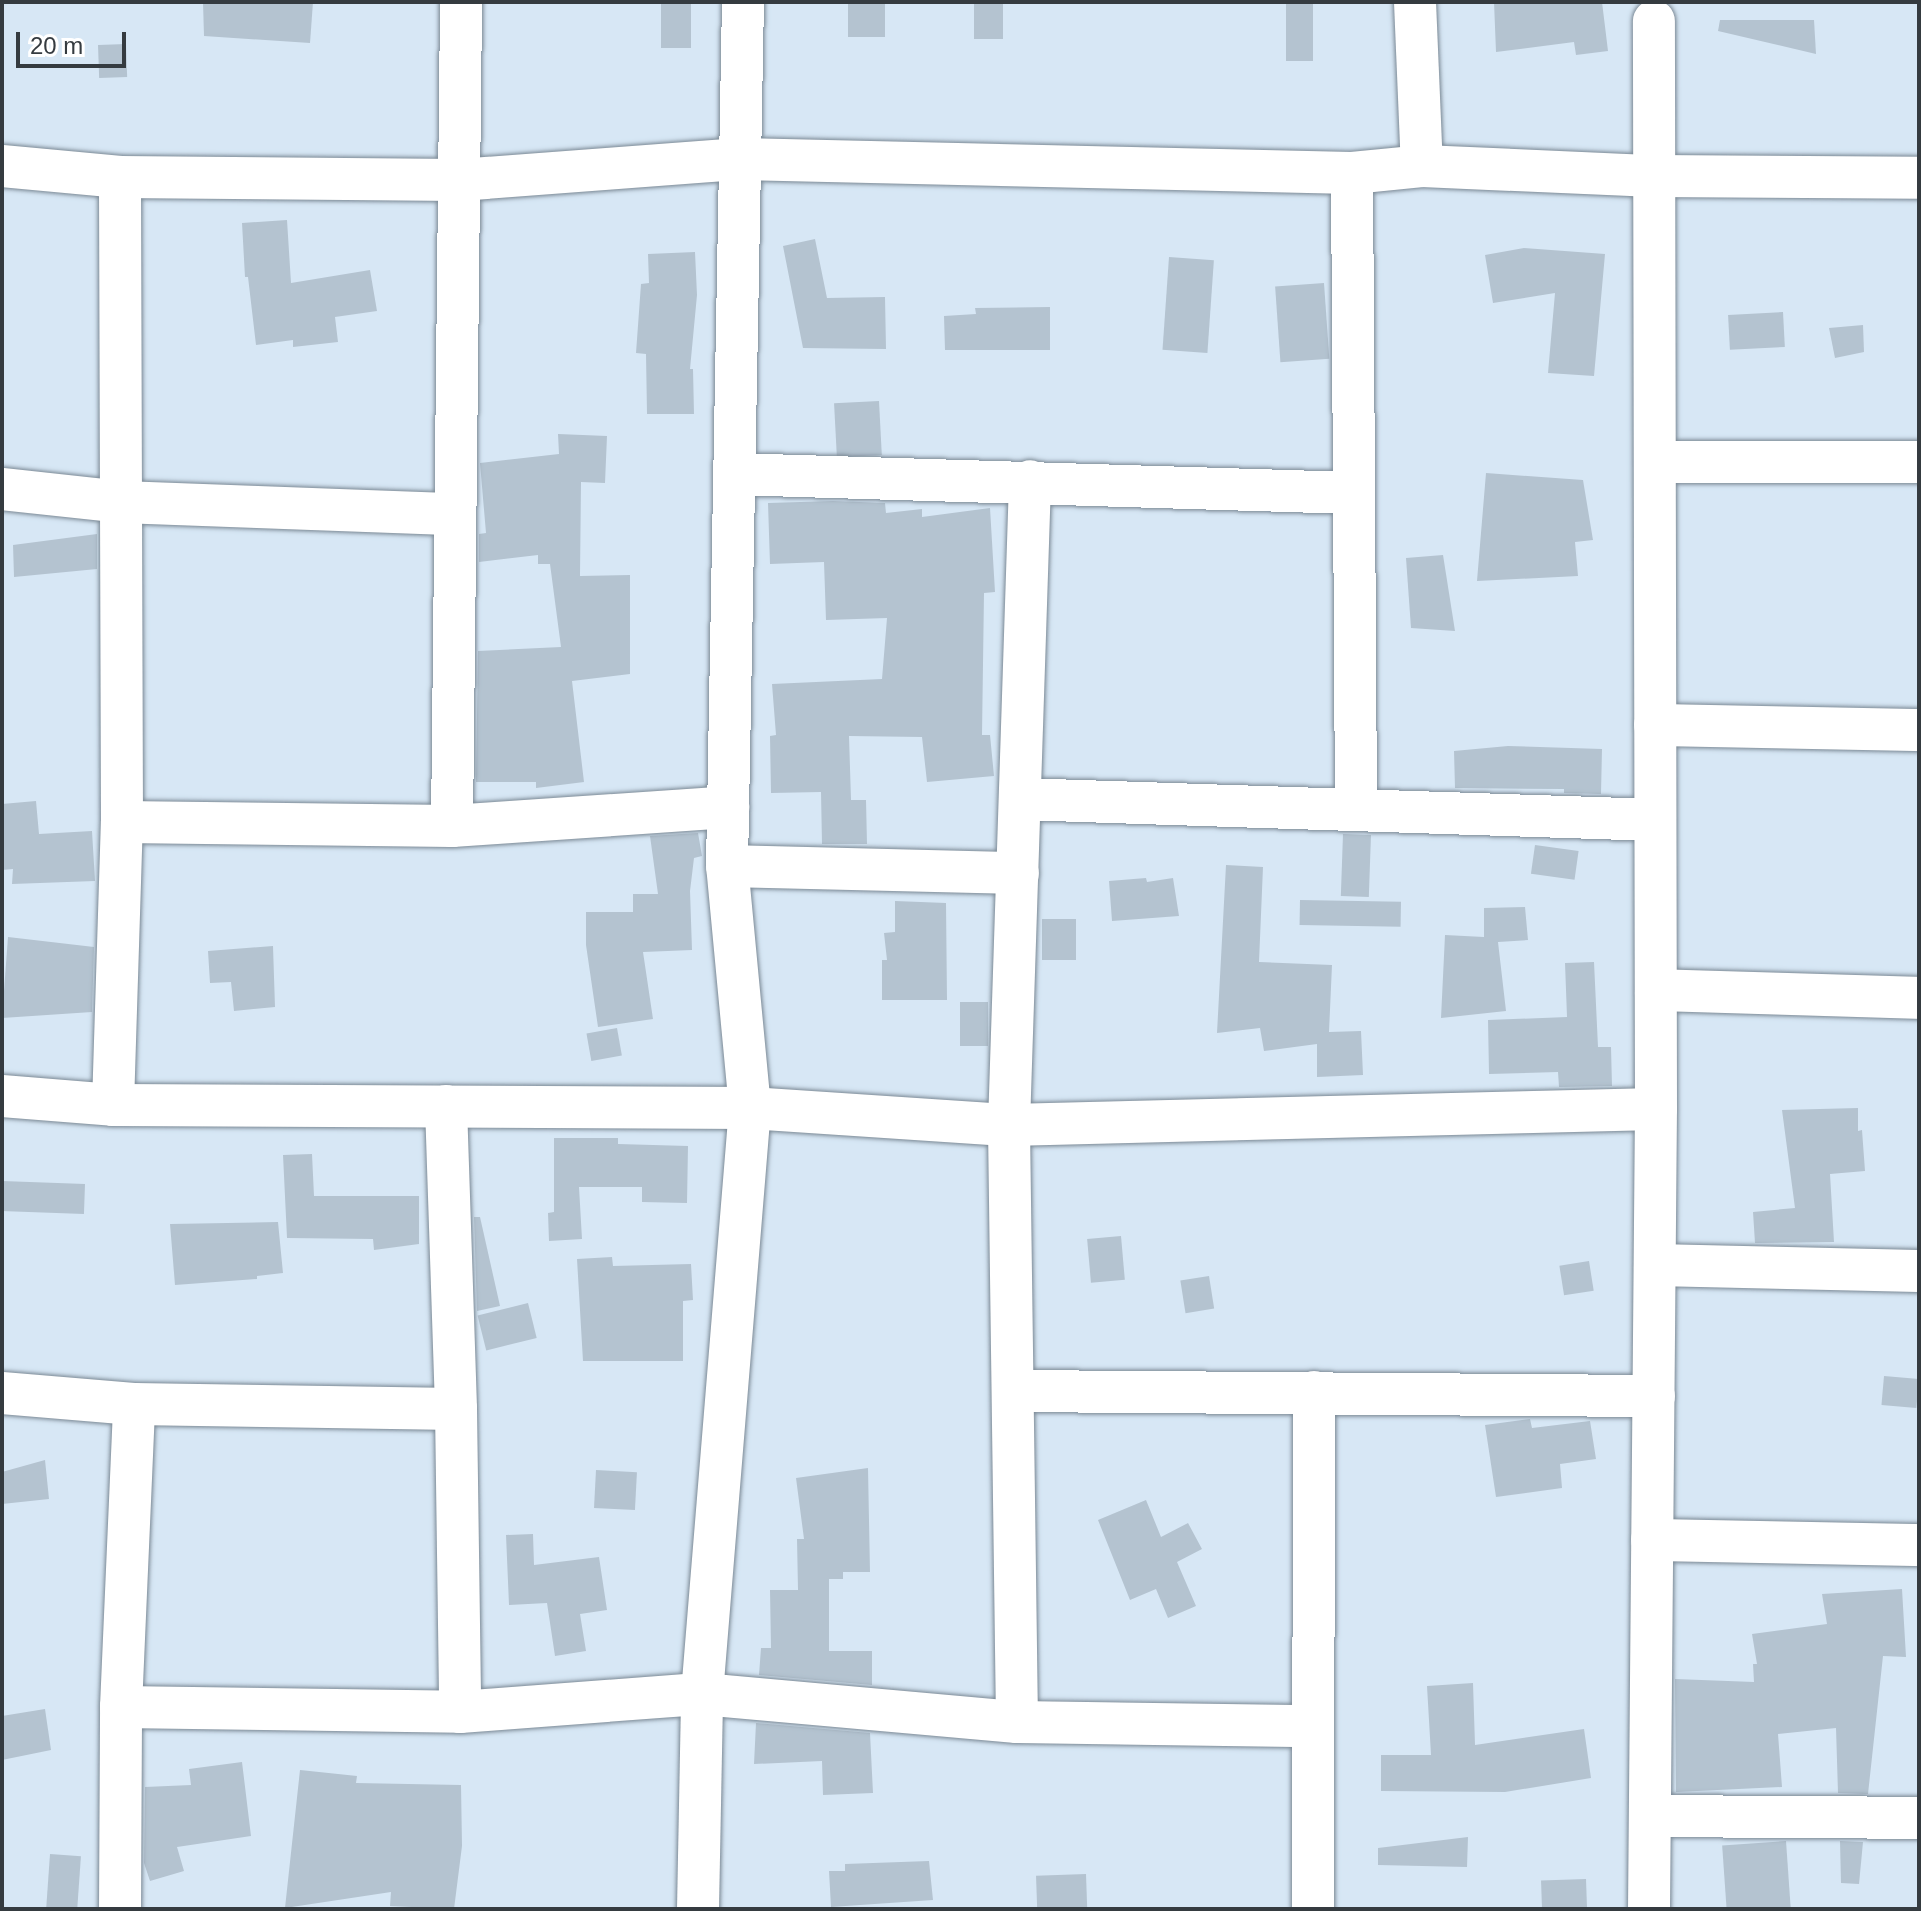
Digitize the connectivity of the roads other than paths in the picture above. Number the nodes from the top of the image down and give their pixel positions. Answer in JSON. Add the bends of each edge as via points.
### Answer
{"nodes":[{"id":1,"x":461,"y":2,"type":"edge"},
{"id":2,"x":743,"y":2,"type":"edge"},
{"id":3,"x":1415,"y":2,"type":"edge"},
{"id":4,"x":1654,"y":21,"type":"dead end"},
{"id":5,"x":740,"y":159,"type":"junction"},
{"id":6,"x":2,"y":166,"type":"edge"},
{"id":7,"x":1422,"y":166,"type":"junction"},
{"id":8,"x":1352,"y":173,"type":"junction"},
{"id":9,"x":1654,"y":176,"type":"junction"},
{"id":10,"x":120,"y":177,"type":"junction"},
{"id":11,"x":1919,"y":178,"type":"edge"},
{"id":12,"x":459,"y":180,"type":"junction"},
{"id":13,"x":1655,"y":462,"type":"junction"},
{"id":14,"x":1919,"y":462,"type":"edge"},
{"id":15,"x":734,"y":474,"type":"junction"},
{"id":16,"x":1030,"y":481,"type":"junction"},
{"id":17,"x":2,"y":489,"type":"edge"},
{"id":18,"x":1353,"y":493,"type":"junction"},
{"id":19,"x":121,"y":502,"type":"junction"},
{"id":20,"x":455,"y":514,"type":"junction"},
{"id":21,"x":1655,"y":725,"type":"junction"},
{"id":22,"x":1919,"y":730,"type":"edge"},
{"id":23,"x":1020,"y":799,"type":"junction"},
{"id":24,"x":728,"y":807,"type":"junction"},
{"id":25,"x":1356,"y":810,"type":"junction"},
{"id":26,"x":1655,"y":820,"type":"junction"},
{"id":27,"x":122,"y":822,"type":"junction"},
{"id":28,"x":452,"y":826,"type":"junction"},
{"id":29,"x":727,"y":866,"type":"junction"},
{"id":30,"x":1018,"y":873,"type":"junction"},
{"id":31,"x":1656,"y":990,"type":"junction"},
{"id":32,"x":1919,"y":998,"type":"edge"},
{"id":33,"x":2,"y":1096,"type":"edge"},
{"id":34,"x":113,"y":1105,"type":"junction"},
{"id":35,"x":446,"y":1106,"type":"junction"},
{"id":36,"x":750,"y":1108,"type":"junction"},
{"id":37,"x":1656,"y":1109,"type":"junction"},
{"id":38,"x":1009,"y":1125,"type":"junction"},
{"id":39,"x":1655,"y":1265,"type":"junction"},
{"id":40,"x":1919,"y":1271,"type":"edge"},
{"id":41,"x":1014,"y":1391,"type":"junction"},
{"id":42,"x":1314,"y":1392,"type":"junction"},
{"id":43,"x":2,"y":1393,"type":"edge"},
{"id":44,"x":1654,"y":1396,"type":"junction"},
{"id":45,"x":134,"y":1404,"type":"junction"},
{"id":46,"x":456,"y":1409,"type":"junction"},
{"id":47,"x":1652,"y":1540,"type":"junction"},
{"id":48,"x":1919,"y":1545,"type":"edge"},
{"id":49,"x":702,"y":1694,"type":"junction"},
{"id":50,"x":121,"y":1707,"type":"junction"},
{"id":51,"x":460,"y":1712,"type":"junction"},
{"id":52,"x":1017,"y":1722,"type":"junction"},
{"id":53,"x":1313,"y":1726,"type":"junction"},
{"id":54,"x":1650,"y":1816,"type":"junction"},
{"id":55,"x":1919,"y":1818,"type":"edge"},
{"id":56,"x":120,"y":1909,"type":"edge"},
{"id":57,"x":698,"y":1909,"type":"edge"},
{"id":58,"x":1313,"y":1909,"type":"edge"},
{"id":59,"x":1649,"y":1909,"type":"edge"}],
"edges":[{"from":1,"to":12,"type":"street"},
{"from":2,"to":5,"type":"street"},
{"from":3,"to":7,"type":"street"},
{"from":4,"to":9,"type":"street"},
{"from":5,"to":8,"type":"street"},
{"from":5,"to":12,"type":"street"},
{"from":5,"to":15,"type":"street"},
{"from":6,"to":10,"type":"street"},
{"from":7,"to":8,"type":"street"},
{"from":7,"to":9,"type":"street"},
{"from":8,"to":18,"type":"street"},
{"from":9,"to":11,"type":"street"},
{"from":9,"to":13,"type":"street"},
{"from":10,"to":12,"type":"street"},
{"from":10,"to":19,"type":"street"},
{"from":12,"to":20,"type":"street"},
{"from":13,"to":14,"type":"street"},
{"from":13,"to":21,"type":"street"},
{"from":15,"to":16,"type":"street"},
{"from":15,"to":24,"type":"street"},
{"from":16,"to":18,"type":"street"},
{"from":16,"to":23,"type":"street"},
{"from":17,"to":19,"type":"street"},
{"from":18,"to":25,"type":"street"},
{"from":19,"to":20,"type":"street"},
{"from":19,"to":27,"type":"street"},
{"from":20,"to":28,"type":"street"},
{"from":21,"to":22,"type":"street"},
{"from":21,"to":26,"type":"street"},
{"from":23,"to":25,"type":"street"},
{"from":23,"to":30,"type":"street"},
{"from":24,"to":28,"type":"street"},
{"from":24,"to":29,"type":"street"},
{"from":25,"to":26,"type":"street"},
{"from":26,"to":31,"type":"street"},
{"from":27,"to":28,"type":"street"},
{"from":27,"to":34,"type":"street"},
{"from":29,"to":30,"type":"street"},
{"from":29,"to":36,"type":"street"},
{"from":30,"to":38,"type":"street"},
{"from":31,"to":32,"type":"street"},
{"from":31,"to":37,"type":"street"},
{"from":33,"to":34,"type":"street"},
{"from":34,"to":35,"type":"street"},
{"from":35,"to":36,"type":"street"},
{"from":35,"to":46,"type":"street"},
{"from":36,"to":38,"type":"street"},
{"from":36,"to":49,"type":"street"},
{"from":37,"to":38,"type":"street"},
{"from":37,"to":39,"type":"street"},
{"from":38,"to":41,"type":"street"},
{"from":39,"to":40,"type":"street"},
{"from":39,"to":44,"type":"street"},
{"from":41,"to":42,"type":"street"},
{"from":41,"to":52,"type":"street"},
{"from":42,"to":44,"type":"street"},
{"from":42,"to":53,"type":"street"},
{"from":43,"to":45,"type":"street"},
{"from":44,"to":47,"type":"street"},
{"from":45,"to":46,"type":"street"},
{"from":45,"to":50,"type":"street"},
{"from":46,"to":51,"type":"street"},
{"from":47,"to":48,"type":"street"},
{"from":47,"to":54,"type":"street"},
{"from":49,"to":51,"type":"street"},
{"from":49,"to":52,"type":"street"},
{"from":49,"to":57,"type":"street"},
{"from":50,"to":51,"type":"street"},
{"from":50,"to":56,"type":"street"},
{"from":52,"to":53,"type":"street"},
{"from":53,"to":58,"type":"street"},
{"from":54,"to":55,"type":"street"},
{"from":54,"to":59,"type":"street"}]}
